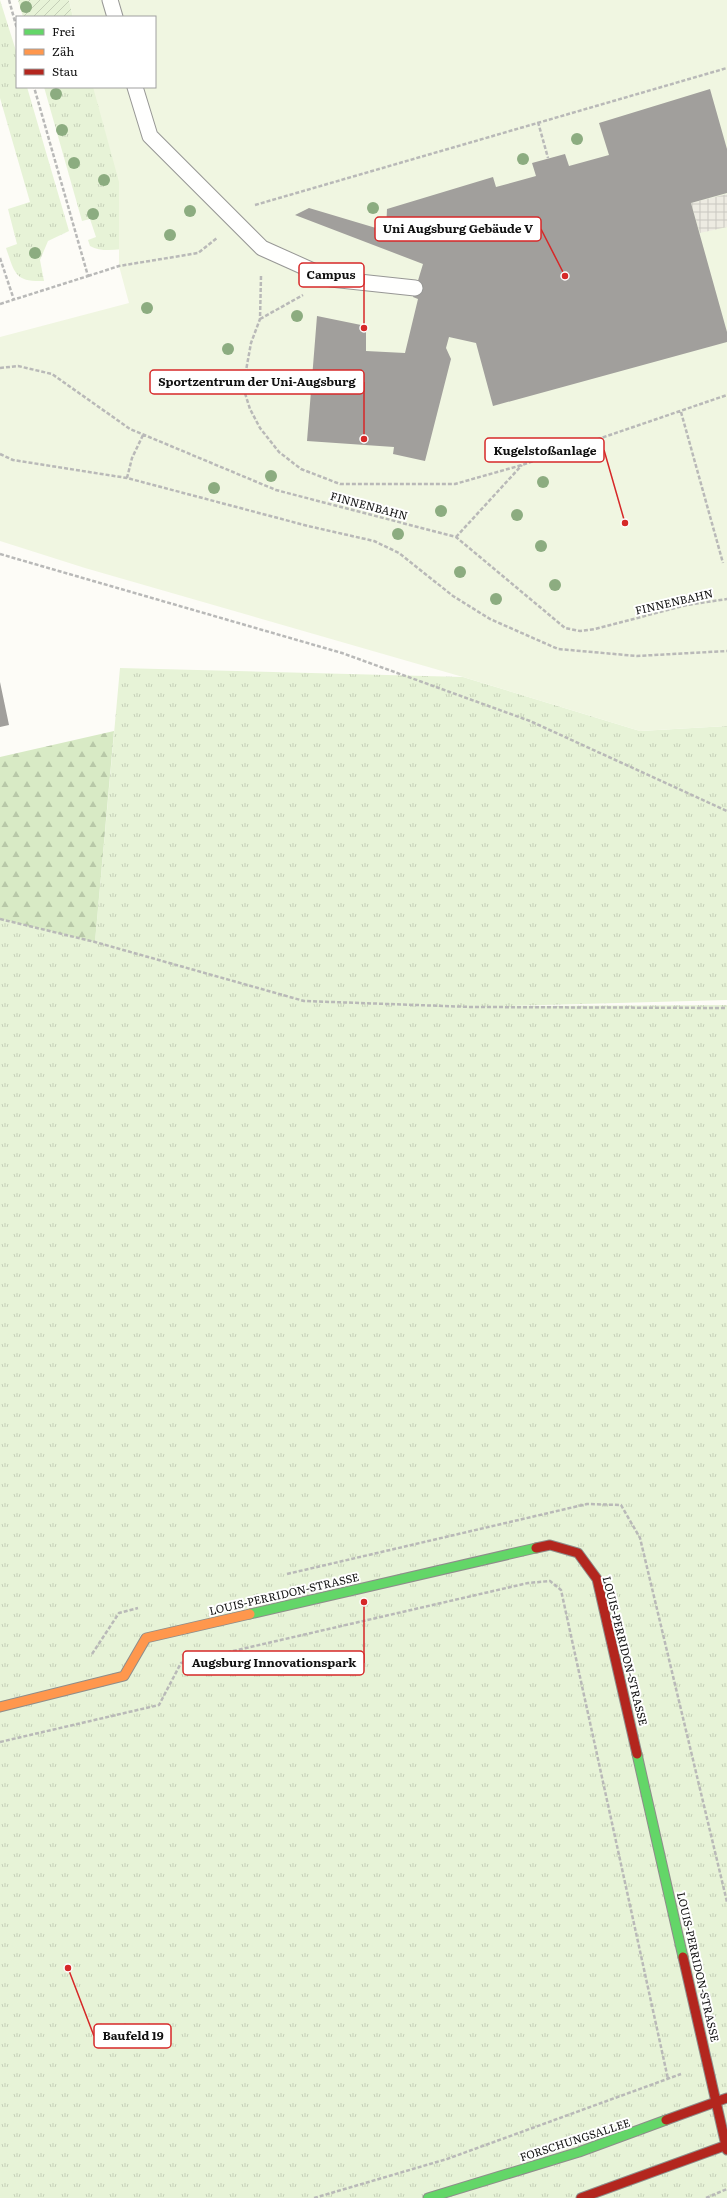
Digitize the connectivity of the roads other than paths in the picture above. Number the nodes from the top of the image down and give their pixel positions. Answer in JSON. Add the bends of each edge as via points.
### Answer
{"nodes":[{"id":1,"x":110,"y":0,"type":"edge"},
{"id":2,"x":115,"y":16,"type":"edge"},
{"id":3,"x":135,"y":88,"type":"edge"},
{"id":4,"x":416,"y":288,"type":"dead end"},
{"id":5,"x":0,"y":1707,"type":"edge"},
{"id":6,"x":727,"y":2098,"type":"edge"},
{"id":7,"x":716,"y":2103,"type":"junction"},
{"id":8,"x":727,"y":2147,"type":"edge"},
{"id":9,"x":428,"y":2198,"type":"edge"},
{"id":10,"x":582,"y":2198,"type":"edge"}],
"edges":[{"from":1,"to":2,"type":"lane"},
{"from":3,"to":4,"type":"lane","via":[[150,136],[262,248],[331,279]]},
{"from":5,"to":7,"type":"street","name":"LOUIS-PERRIDON-STRASSE","via":[[124,1676],[146,1638],[550,1545],[578,1552],[597,1579]]},
{"from":6,"to":7,"type":"street","name":"FORSCHUNGSALLEE"},
{"from":7,"to":8,"type":"street","name":"LOUIS-PERRIDON-STRASSE"},
{"from":7,"to":9,"type":"street","name":"FORSCHUNGSALLEE","via":[[579,2152]]},
{"from":8,"to":10,"type":"street"}]}
